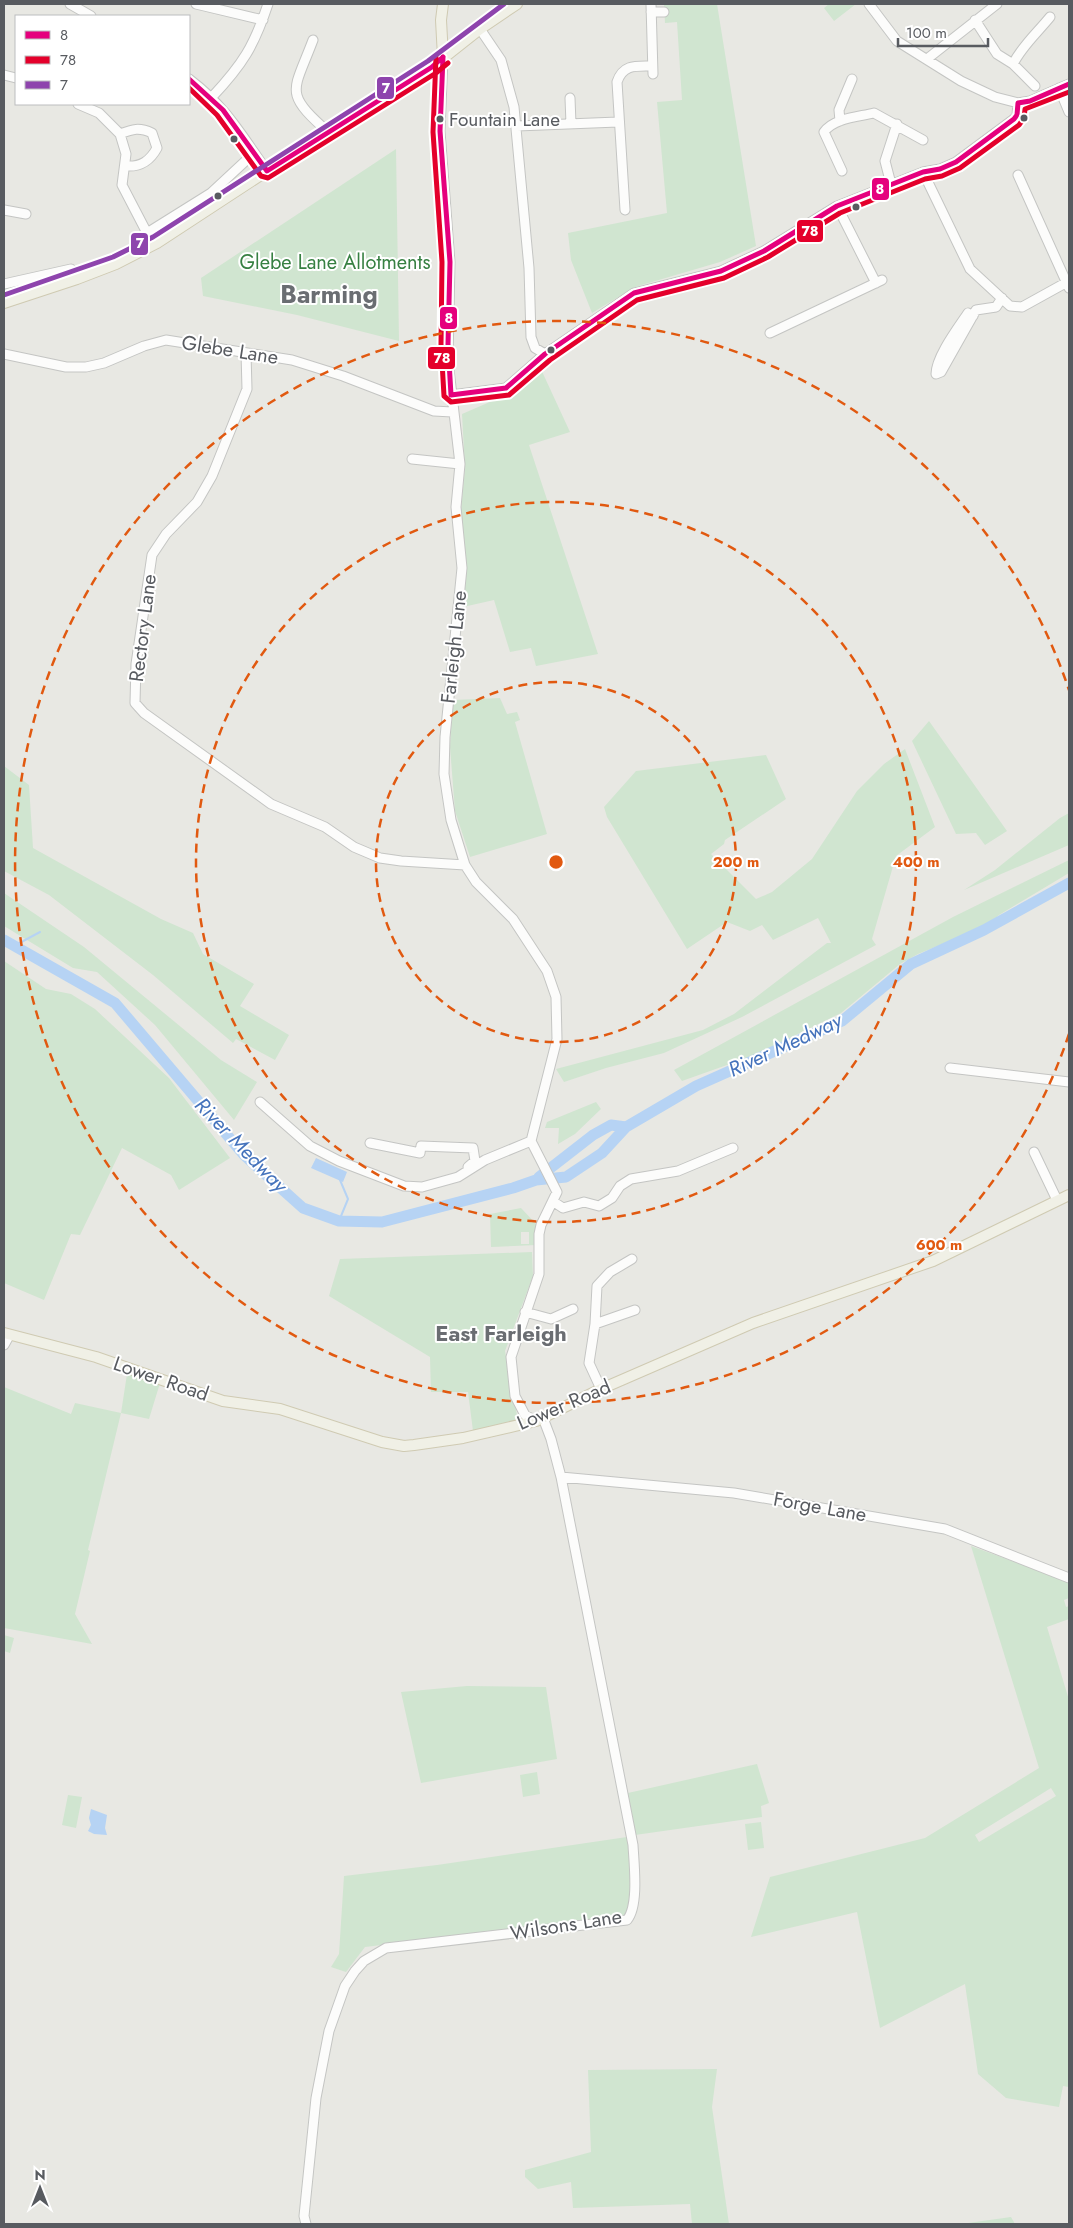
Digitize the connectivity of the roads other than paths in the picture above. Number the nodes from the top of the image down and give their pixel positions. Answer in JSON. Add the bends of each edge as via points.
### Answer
{"nodes":[{"id":1,"x":70,"y":4,"type":"edge"},
{"id":2,"x":196,"y":4,"type":"edge"},
{"id":3,"x":268,"y":4,"type":"edge"},
{"id":4,"x":443,"y":4,"type":"edge"},
{"id":5,"x":517,"y":4,"type":"edge"},
{"id":6,"x":870,"y":4,"type":"edge"},
{"id":7,"x":998,"y":4,"type":"edge"},
{"id":8,"x":651,"y":8,"type":"edge"},
{"id":9,"x":664,"y":12,"type":"dead end"},
{"id":10,"x":89,"y":15,"type":"edge"},
{"id":11,"x":1050,"y":17,"type":"dead end"},
{"id":12,"x":263,"y":20,"type":"junction"},
{"id":13,"x":975,"y":20,"type":"junction"},
{"id":14,"x":480,"y":29,"type":"junction"},
{"id":15,"x":313,"y":48,"type":"dead end"},
{"id":16,"x":443,"y":57,"type":"junction"},
{"id":17,"x":928,"y":59,"type":"junction"},
{"id":18,"x":1013,"y":64,"type":"junction"},
{"id":19,"x":852,"y":79,"type":"dead end"},
{"id":20,"x":190,"y":80,"type":"edge"},
{"id":21,"x":1069,"y":84,"type":"edge"},
{"id":22,"x":1035,"y":86,"type":"dead end"},
{"id":23,"x":1059,"y":88,"type":"junction"},
{"id":24,"x":212,"y":97,"type":"junction"},
{"id":25,"x":570,"y":98,"type":"dead end"},
{"id":26,"x":1018,"y":103,"type":"junction"},
{"id":27,"x":80,"y":105,"type":"edge"},
{"id":28,"x":1069,"y":112,"type":"edge"},
{"id":29,"x":840,"y":121,"type":"junction"},
{"id":30,"x":618,"y":122,"type":"junction"},
{"id":31,"x":571,"y":124,"type":"junction"},
{"id":32,"x":897,"y":124,"type":"junction"},
{"id":33,"x":517,"y":126,"type":"junction"},
{"id":34,"x":329,"y":133,"type":"junction"},
{"id":35,"x":120,"y":134,"type":"junction"},
{"id":36,"x":923,"y":140,"type":"dead end"},
{"id":37,"x":254,"y":153,"type":"junction"},
{"id":38,"x":126,"y":166,"type":"junction"},
{"id":39,"x":267,"y":171,"type":"junction"},
{"id":40,"x":842,"y":171,"type":"dead end"},
{"id":41,"x":923,"y":172,"type":"junction"},
{"id":42,"x":1018,"y":175,"type":"dead end"},
{"id":43,"x":891,"y":184,"type":"junction"},
{"id":44,"x":837,"y":206,"type":"junction"},
{"id":45,"x":4,"y":210,"type":"edge"},
{"id":46,"x":625,"y":210,"type":"dead end"},
{"id":47,"x":26,"y":214,"type":"dead end"},
{"id":48,"x":78,"y":279,"type":"junction"},
{"id":49,"x":1068,"y":283,"type":"edge"},
{"id":50,"x":4,"y":284,"type":"edge"},
{"id":51,"x":1002,"y":298,"type":"junction"},
{"id":52,"x":4,"y":303,"type":"edge"},
{"id":53,"x":770,"y":333,"type":"dead end"},
{"id":54,"x":957,"y":338,"type":"dead end"},
{"id":55,"x":246,"y":353,"type":"junction"},
{"id":56,"x":4,"y":354,"type":"edge"},
{"id":57,"x":545,"y":354,"type":"junction"},
{"id":58,"x":450,"y":395,"type":"junction"},
{"id":59,"x":452,"y":412,"type":"junction"},
{"id":60,"x":412,"y":459,"type":"dead end"},
{"id":61,"x":460,"y":464,"type":"junction"},
{"id":62,"x":464,"y":865,"type":"junction"},
{"id":63,"x":950,"y":1068,"type":"dead end"},
{"id":64,"x":1069,"y":1082,"type":"edge"},
{"id":65,"x":260,"y":1102,"type":"dead end"},
{"id":66,"x":532,"y":1141,"type":"junction"},
{"id":67,"x":370,"y":1143,"type":"dead end"},
{"id":68,"x":733,"y":1148,"type":"dead end"},
{"id":69,"x":1034,"y":1152,"type":"dead end"},
{"id":70,"x":458,"y":1177,"type":"junction"},
{"id":71,"x":1069,"y":1194,"type":"edge"},
{"id":72,"x":555,"y":1199,"type":"junction"},
{"id":73,"x":1057,"y":1200,"type":"junction"},
{"id":74,"x":632,"y":1259,"type":"dead end"},
{"id":75,"x":635,"y":1310,"type":"dead end"},
{"id":76,"x":525,"y":1312,"type":"junction"},
{"id":77,"x":569,"y":1314,"type":"dead end"},
{"id":78,"x":595,"y":1324,"type":"junction"},
{"id":79,"x":5,"y":1338,"type":"edge"},
{"id":80,"x":600,"y":1389,"type":"junction"},
{"id":81,"x":521,"y":1408,"type":"junction"},
{"id":82,"x":539,"y":1420,"type":"junction"},
{"id":83,"x":515,"y":1427,"type":"junction"},
{"id":84,"x":561,"y":1478,"type":"junction"},
{"id":85,"x":1069,"y":1578,"type":"edge"},
{"id":86,"x":306,"y":2224,"type":"edge"}],
"edges":[{"from":1,"to":10,"type":"street"},
{"from":2,"to":12,"type":"street"},
{"from":3,"to":12,"type":"street"},
{"from":4,"to":16,"type":"main road"},
{"from":5,"to":14,"type":"main road"},
{"from":6,"to":17,"type":"street","via":[[896,41]]},
{"from":7,"to":13,"type":"street"},
{"from":8,"to":9,"type":"street"},
{"from":8,"to":30,"type":"street","via":[[653,70],[630,66],[619,74]]},
{"from":11,"to":18,"type":"street","via":[[1035,37],[1020,49]]},
{"from":12,"to":24,"type":"street","via":[[250,52]]},
{"from":13,"to":17,"type":"street"},
{"from":13,"to":18,"type":"street","via":[[997,54]]},
{"from":14,"to":16,"type":"main road"},
{"from":14,"to":33,"type":"street","via":[[501,60]]},
{"from":15,"to":34,"type":"street","via":[[295,85],[297,99]]},
{"from":16,"to":34,"type":"main road"},
{"from":16,"to":58,"type":"street","name":"Farleigh Lane","via":[[440,131],[450,262]]},
{"from":17,"to":26,"type":"street","via":[[961,81],[1007,102]]},
{"from":18,"to":22,"type":"street"},
{"from":19,"to":29,"type":"street","via":[[839,110]]},
{"from":20,"to":24,"type":"street"},
{"from":21,"to":23,"type":"street"},
{"from":23,"to":26,"type":"street"},
{"from":23,"to":28,"type":"street"},
{"from":24,"to":37,"type":"street","via":[[228,114]]},
{"from":25,"to":31,"type":"street"},
{"from":26,"to":41,"type":"street","via":[[1014,119],[956,162]]},
{"from":27,"to":35,"type":"street","via":[[99,113]]},
{"from":29,"to":32,"type":"street","via":[[874,113]]},
{"from":29,"to":40,"type":"street","via":[[824,132]]},
{"from":30,"to":31,"type":"street"},
{"from":30,"to":46,"type":"street"},
{"from":31,"to":33,"type":"street"},
{"from":32,"to":36,"type":"street"},
{"from":32,"to":43,"type":"street","via":[[885,161]]},
{"from":33,"to":57,"type":"street","via":[[529,268],[531,336],[535,348]]},
{"from":34,"to":39,"type":"main road"},
{"from":35,"to":38,"type":"street"},
{"from":35,"to":38,"type":"street","via":[[144,129],[152,133],[157,148],[147,162]]},
{"from":37,"to":38,"type":"street","via":[[211,192],[147,233],[122,185]]},
{"from":37,"to":39,"type":"street"},
{"from":39,"to":48,"type":"main road","via":[[157,243]]},
{"from":41,"to":43,"type":"street"},
{"from":41,"to":51,"type":"street","via":[[970,269]]},
{"from":42,"to":49,"type":"street"},
{"from":43,"to":44,"type":"street"},
{"from":44,"to":53,"type":"street","via":[[879,281],[782,332]]},
{"from":44,"to":57,"type":"street","via":[[764,251],[721,270],[634,293]]},
{"from":45,"to":47,"type":"street"},
{"from":48,"to":50,"type":"street","via":[[71,268]]},
{"from":48,"to":52,"type":"main road"},
{"from":49,"to":51,"type":"street","via":[[1022,307],[1010,306]]},
{"from":51,"to":54,"type":"street","via":[[996,307],[976,310]]},
{"from":55,"to":56,"type":"street","name":"Glebe Lane","via":[[166,340],[86,367],[66,367]]},
{"from":55,"to":59,"type":"street","name":"Glebe Lane","via":[[292,360],[434,411]]},
{"from":55,"to":62,"type":"street","name":"Rectory Lane","via":[[247,389],[212,476],[197,502],[166,534],[152,555],[136,664],[135,703],[144,713],[271,804],[325,827],[354,847],[380,858]]},
{"from":57,"to":58,"type":"street","via":[[506,388]]},
{"from":58,"to":59,"type":"street","name":"Farleigh Lane"},
{"from":59,"to":61,"type":"street","name":"Farleigh Lane"},
{"from":60,"to":61,"type":"street"},
{"from":61,"to":62,"type":"street","name":"Farleigh Lane","via":[[456,507],[462,568],[444,756],[449,813]]},
{"from":62,"to":66,"type":"street","name":"Farleigh Lane","via":[[476,882],[513,919],[547,971],[556,997],[557,1039]]},
{"from":63,"to":64,"type":"street"},
{"from":65,"to":70,"type":"street","via":[[310,1146],[404,1186],[422,1187]]},
{"from":66,"to":70,"type":"street","via":[[488,1159]]},
{"from":66,"to":72,"type":"street","via":[[552,1181]]},
{"from":67,"to":70,"type":"street","via":[[420,1153],[421,1146],[473,1148],[475,1161],[456,1172]]},
{"from":68,"to":72,"type":"street","via":[[678,1171],[631,1179],[600,1206],[584,1202],[563,1208]]},
{"from":69,"to":73,"type":"street"},
{"from":71,"to":73,"type":"main road","name":"Lower Road"},
{"from":72,"to":76,"type":"street","via":[[538,1234],[539,1274]]},
{"from":73,"to":80,"type":"main road","name":"Lower Road","via":[[933,1261],[753,1323]]},
{"from":74,"to":78,"type":"street","via":[[610,1272],[597,1286]]},
{"from":75,"to":78,"type":"street","via":[[625,1319]]},
{"from":76,"to":77,"type":"street","via":[[551,1319]]},
{"from":76,"to":81,"type":"street","via":[[511,1356],[514,1388]]},
{"from":78,"to":80,"type":"street","via":[[590,1362]]},
{"from":79,"to":83,"type":"main road","name":"Lower Road","via":[[96,1357],[223,1401],[280,1409],[396,1445],[414,1446]]},
{"from":80,"to":82,"type":"main road","name":"Lower Road"},
{"from":81,"to":82,"type":"street","via":[[529,1418]]},
{"from":81,"to":83,"type":"street"},
{"from":82,"to":83,"type":"main road","name":"Lower Road"},
{"from":82,"to":84,"type":"street","name":"Wilsons Lane","via":[[551,1439]]},
{"from":84,"to":85,"type":"street","name":"Forge Lane","via":[[734,1493],[945,1529]]},
{"from":84,"to":86,"type":"street","name":"Wilsons Lane","via":[[633,1845],[632,1914],[627,1920],[580,1927],[386,1948],[364,1960],[345,1986],[329,2031],[316,2098],[304,2216]]}]}
